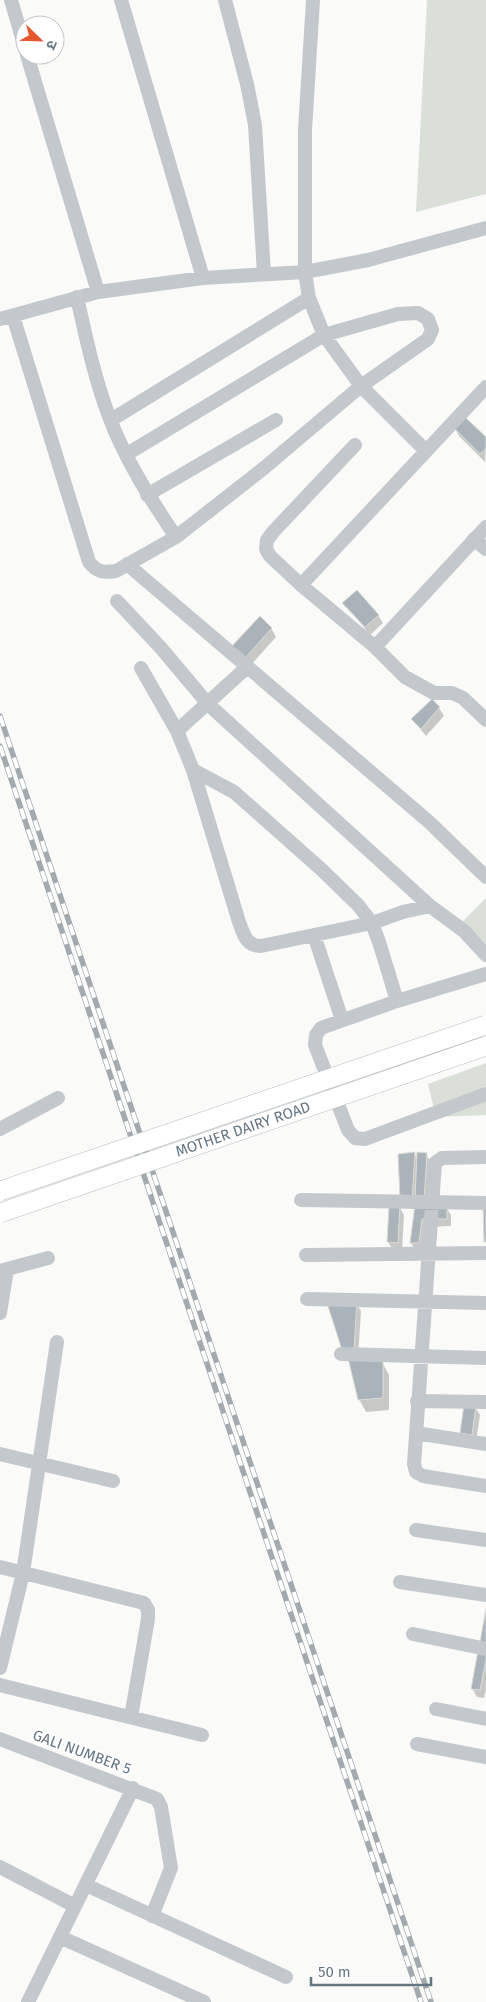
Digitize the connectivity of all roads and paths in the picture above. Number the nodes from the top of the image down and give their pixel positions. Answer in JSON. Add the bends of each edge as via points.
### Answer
{"nodes":[{"id":1,"x":11,"y":0,"type":"edge"},
{"id":2,"x":121,"y":0,"type":"edge"},
{"id":3,"x":224,"y":0,"type":"edge"},
{"id":4,"x":312,"y":0,"type":"edge"},
{"id":5,"x":15,"y":15,"type":"edge"},
{"id":6,"x":30,"y":65,"type":"edge"},
{"id":7,"x":486,"y":228,"type":"edge"},
{"id":8,"x":305,"y":272,"type":"junction"},
{"id":9,"x":264,"y":274,"type":"junction"},
{"id":10,"x":203,"y":278,"type":"junction"},
{"id":11,"x":98,"y":292,"type":"junction"},
{"id":12,"x":77,"y":297,"type":"junction"},
{"id":13,"x":309,"y":298,"type":"junction"},
{"id":14,"x":6,"y":318,"type":"edge"},
{"id":15,"x":324,"y":335,"type":"junction"},
{"id":16,"x":361,"y":386,"type":"junction"},
{"id":17,"x":486,"y":387,"type":"edge"},
{"id":18,"x":111,"y":420,"type":"junction"},
{"id":19,"x":276,"y":420,"type":"dead end"},
{"id":20,"x":355,"y":445,"type":"dead end"},
{"id":21,"x":426,"y":451,"type":"junction"},
{"id":22,"x":127,"y":454,"type":"junction"},
{"id":23,"x":147,"y":495,"type":"junction"},
{"id":24,"x":486,"y":526,"type":"edge"},
{"id":25,"x":176,"y":537,"type":"junction"},
{"id":26,"x":474,"y":539,"type":"junction"},
{"id":27,"x":486,"y":549,"type":"edge"},
{"id":28,"x":127,"y":564,"type":"junction"},
{"id":29,"x":301,"y":585,"type":"junction"},
{"id":30,"x":117,"y":601,"type":"dead end"},
{"id":31,"x":375,"y":647,"type":"junction"},
{"id":32,"x":141,"y":668,"type":"dead end"},
{"id":33,"x":246,"y":668,"type":"junction"},
{"id":34,"x":208,"y":704,"type":"junction"},
{"id":35,"x":486,"y":720,"type":"edge"},
{"id":36,"x":177,"y":731,"type":"junction"},
{"id":37,"x":193,"y":770,"type":"junction"},
{"id":38,"x":486,"y":877,"type":"edge"},
{"id":39,"x":430,"y":906,"type":"junction"},
{"id":40,"x":372,"y":924,"type":"junction"},
{"id":41,"x":314,"y":935,"type":"junction"},
{"id":42,"x":486,"y":955,"type":"edge"},
{"id":43,"x":486,"y":974,"type":"edge"},
{"id":44,"x":397,"y":1001,"type":"junction"},
{"id":45,"x":342,"y":1020,"type":"junction"},
{"id":46,"x":486,"y":1025,"type":"edge"},
{"id":47,"x":486,"y":1046,"type":"edge"},
{"id":48,"x":486,"y":1094,"type":"edge"},
{"id":49,"x":58,"y":1098,"type":"dead end"},
{"id":50,"x":0,"y":1130,"type":"edge"},
{"id":51,"x":486,"y":1157,"type":"edge"},
{"id":52,"x":0,"y":1191,"type":"edge"},
{"id":53,"x":301,"y":1200,"type":"dead end"},
{"id":54,"x":432,"y":1202,"type":"junction"},
{"id":55,"x":486,"y":1202,"type":"edge"},
{"id":56,"x":0,"y":1213,"type":"edge"},
{"id":57,"x":430,"y":1252,"type":"junction"},
{"id":58,"x":486,"y":1253,"type":"edge"},
{"id":59,"x":306,"y":1255,"type":"dead end"},
{"id":60,"x":48,"y":1258,"type":"dead end"},
{"id":61,"x":4,"y":1271,"type":"edge"},
{"id":62,"x":307,"y":1299,"type":"dead end"},
{"id":63,"x":425,"y":1302,"type":"junction"},
{"id":64,"x":486,"y":1303,"type":"edge"},
{"id":65,"x":0,"y":1312,"type":"edge"},
{"id":66,"x":57,"y":1342,"type":"dead end"},
{"id":67,"x":341,"y":1354,"type":"dead end"},
{"id":68,"x":420,"y":1356,"type":"junction"},
{"id":69,"x":486,"y":1358,"type":"edge"},
{"id":70,"x":417,"y":1401,"type":"junction"},
{"id":71,"x":486,"y":1402,"type":"edge"},
{"id":72,"x":416,"y":1433,"type":"junction"},
{"id":73,"x":486,"y":1444,"type":"edge"},
{"id":74,"x":0,"y":1454,"type":"edge"},
{"id":75,"x":39,"y":1464,"type":"junction"},
{"id":76,"x":113,"y":1481,"type":"dead end"},
{"id":77,"x":486,"y":1486,"type":"edge"},
{"id":78,"x":416,"y":1530,"type":"dead end"},
{"id":79,"x":486,"y":1540,"type":"edge"},
{"id":80,"x":0,"y":1567,"type":"edge"},
{"id":81,"x":23,"y":1573,"type":"junction"},
{"id":82,"x":400,"y":1582,"type":"dead end"},
{"id":83,"x":486,"y":1595,"type":"edge"},
{"id":84,"x":413,"y":1634,"type":"dead end"},
{"id":85,"x":486,"y":1649,"type":"edge"},
{"id":86,"x":0,"y":1668,"type":"edge"},
{"id":87,"x":0,"y":1684,"type":"edge"},
{"id":88,"x":436,"y":1710,"type":"dead end"},
{"id":89,"x":131,"y":1717,"type":"junction"},
{"id":90,"x":486,"y":1719,"type":"edge"},
{"id":91,"x":202,"y":1735,"type":"dead end"},
{"id":92,"x":0,"y":1739,"type":"edge"},
{"id":93,"x":417,"y":1744,"type":"dead end"},
{"id":94,"x":486,"y":1757,"type":"edge"},
{"id":95,"x":133,"y":1788,"type":"junction"},
{"id":96,"x":0,"y":1867,"type":"edge"},
{"id":97,"x":86,"y":1885,"type":"junction"},
{"id":98,"x":75,"y":1906,"type":"junction"},
{"id":99,"x":152,"y":1916,"type":"junction"},
{"id":100,"x":60,"y":1937,"type":"junction"},
{"id":101,"x":286,"y":1977,"type":"dead end"},
{"id":102,"x":28,"y":2002,"type":"edge"},
{"id":103,"x":204,"y":2002,"type":"edge"}],
"edges":[{"from":1,"to":5,"type":"street"},
{"from":2,"to":10,"type":"street"},
{"from":3,"to":9,"type":"street","via":[[255,125]]},
{"from":4,"to":8,"type":"street","via":[[305,130]]},
{"from":6,"to":11,"type":"street"},
{"from":7,"to":8,"type":"street","via":[[368,260]]},
{"from":8,"to":9,"type":"street"},
{"from":8,"to":13,"type":"street"},
{"from":9,"to":10,"type":"street"},
{"from":10,"to":11,"type":"street"},
{"from":11,"to":12,"type":"street"},
{"from":12,"to":14,"type":"street"},
{"from":12,"to":18,"type":"street","via":[[92,363]]},
{"from":13,"to":15,"type":"street"},
{"from":13,"to":18,"type":"street"},
{"from":14,"to":28,"type":"street","via":[[89,562],[96,570],[106,572],[116,571]]},
{"from":15,"to":16,"type":"street"},
{"from":15,"to":16,"type":"street","via":[[398,314],[418,312],[428,319],[432,330],[428,339]]},
{"from":15,"to":22,"type":"street"},
{"from":16,"to":21,"type":"street"},
{"from":16,"to":25,"type":"street"},
{"from":17,"to":21,"type":"street"},
{"from":18,"to":22,"type":"street"},
{"from":19,"to":23,"type":"street"},
{"from":20,"to":29,"type":"street","via":[[267,540],[270,556]]},
{"from":21,"to":29,"type":"street"},
{"from":22,"to":23,"type":"street"},
{"from":23,"to":25,"type":"street"},
{"from":24,"to":26,"type":"street"},
{"from":25,"to":28,"type":"street"},
{"from":26,"to":27,"type":"street"},
{"from":26,"to":31,"type":"street"},
{"from":28,"to":33,"type":"street"},
{"from":29,"to":31,"type":"street"},
{"from":30,"to":34,"type":"street"},
{"from":31,"to":35,"type":"street","via":[[418,685],[434,693],[452,693],[463,698]]},
{"from":32,"to":36,"type":"street"},
{"from":33,"to":34,"type":"street"},
{"from":33,"to":38,"type":"street","via":[[428,821]]},
{"from":34,"to":36,"type":"street"},
{"from":34,"to":39,"type":"street"},
{"from":36,"to":37,"type":"street"},
{"from":37,"to":40,"type":"street","via":[[234,792],[263,816],[330,877]]},
{"from":37,"to":41,"type":"street","via":[[246,940],[262,946]]},
{"from":39,"to":40,"type":"street"},
{"from":39,"to":42,"type":"street","via":[[464,931]]},
{"from":40,"to":41,"type":"street"},
{"from":40,"to":44,"type":"street"},
{"from":41,"to":45,"type":"street"},
{"from":43,"to":44,"type":"street"},
{"from":44,"to":45,"type":"street"},
{"from":45,"to":48,"type":"street","via":[[322,1028],[316,1035],[315,1046],[348,1130],[355,1138],[365,1139]]},
{"from":46,"to":52,"type":"main road","name":"MOTHER DAIRY ROAD","bridge":true},
{"from":47,"to":56,"type":"main road","name":"MOTHER DAIRY ROAD","bridge":true},
{"from":49,"to":50,"type":"street"},
{"from":51,"to":54,"type":"street","via":[[438,1160],[435,1163]]},
{"from":53,"to":54,"type":"street"},
{"from":54,"to":55,"type":"street"},
{"from":54,"to":57,"type":"street"},
{"from":57,"to":58,"type":"street"},
{"from":57,"to":59,"type":"street"},
{"from":57,"to":63,"type":"street"},
{"from":60,"to":61,"type":"street"},
{"from":61,"to":65,"type":"street"},
{"from":62,"to":63,"type":"street"},
{"from":63,"to":64,"type":"street"},
{"from":63,"to":68,"type":"street"},
{"from":66,"to":75,"type":"street"},
{"from":67,"to":68,"type":"street"},
{"from":68,"to":69,"type":"street"},
{"from":68,"to":70,"type":"street"},
{"from":70,"to":71,"type":"street"},
{"from":70,"to":72,"type":"street"},
{"from":72,"to":73,"type":"street"},
{"from":72,"to":77,"type":"street","via":[[416,1472],[423,1476]]},
{"from":74,"to":75,"type":"street"},
{"from":75,"to":76,"type":"street"},
{"from":75,"to":81,"type":"street"},
{"from":78,"to":79,"type":"street"},
{"from":80,"to":81,"type":"street"},
{"from":81,"to":86,"type":"street"},
{"from":81,"to":89,"type":"street","via":[[144,1603],[148,1619]]},
{"from":82,"to":83,"type":"street"},
{"from":84,"to":85,"type":"street"},
{"from":87,"to":89,"type":"street"},
{"from":88,"to":90,"type":"street"},
{"from":89,"to":91,"type":"street"},
{"from":92,"to":95,"type":"street","name":"GALI NUMBER 5"},
{"from":93,"to":94,"type":"street"},
{"from":95,"to":97,"type":"street"},
{"from":95,"to":99,"type":"street","name":"GALI NUMBER 5","via":[[152,1796],[161,1806],[171,1868]]},
{"from":96,"to":98,"type":"street"},
{"from":97,"to":98,"type":"street"},
{"from":97,"to":99,"type":"street"},
{"from":98,"to":100,"type":"street"},
{"from":99,"to":101,"type":"street"},
{"from":100,"to":102,"type":"street"},
{"from":100,"to":103,"type":"street"}]}
